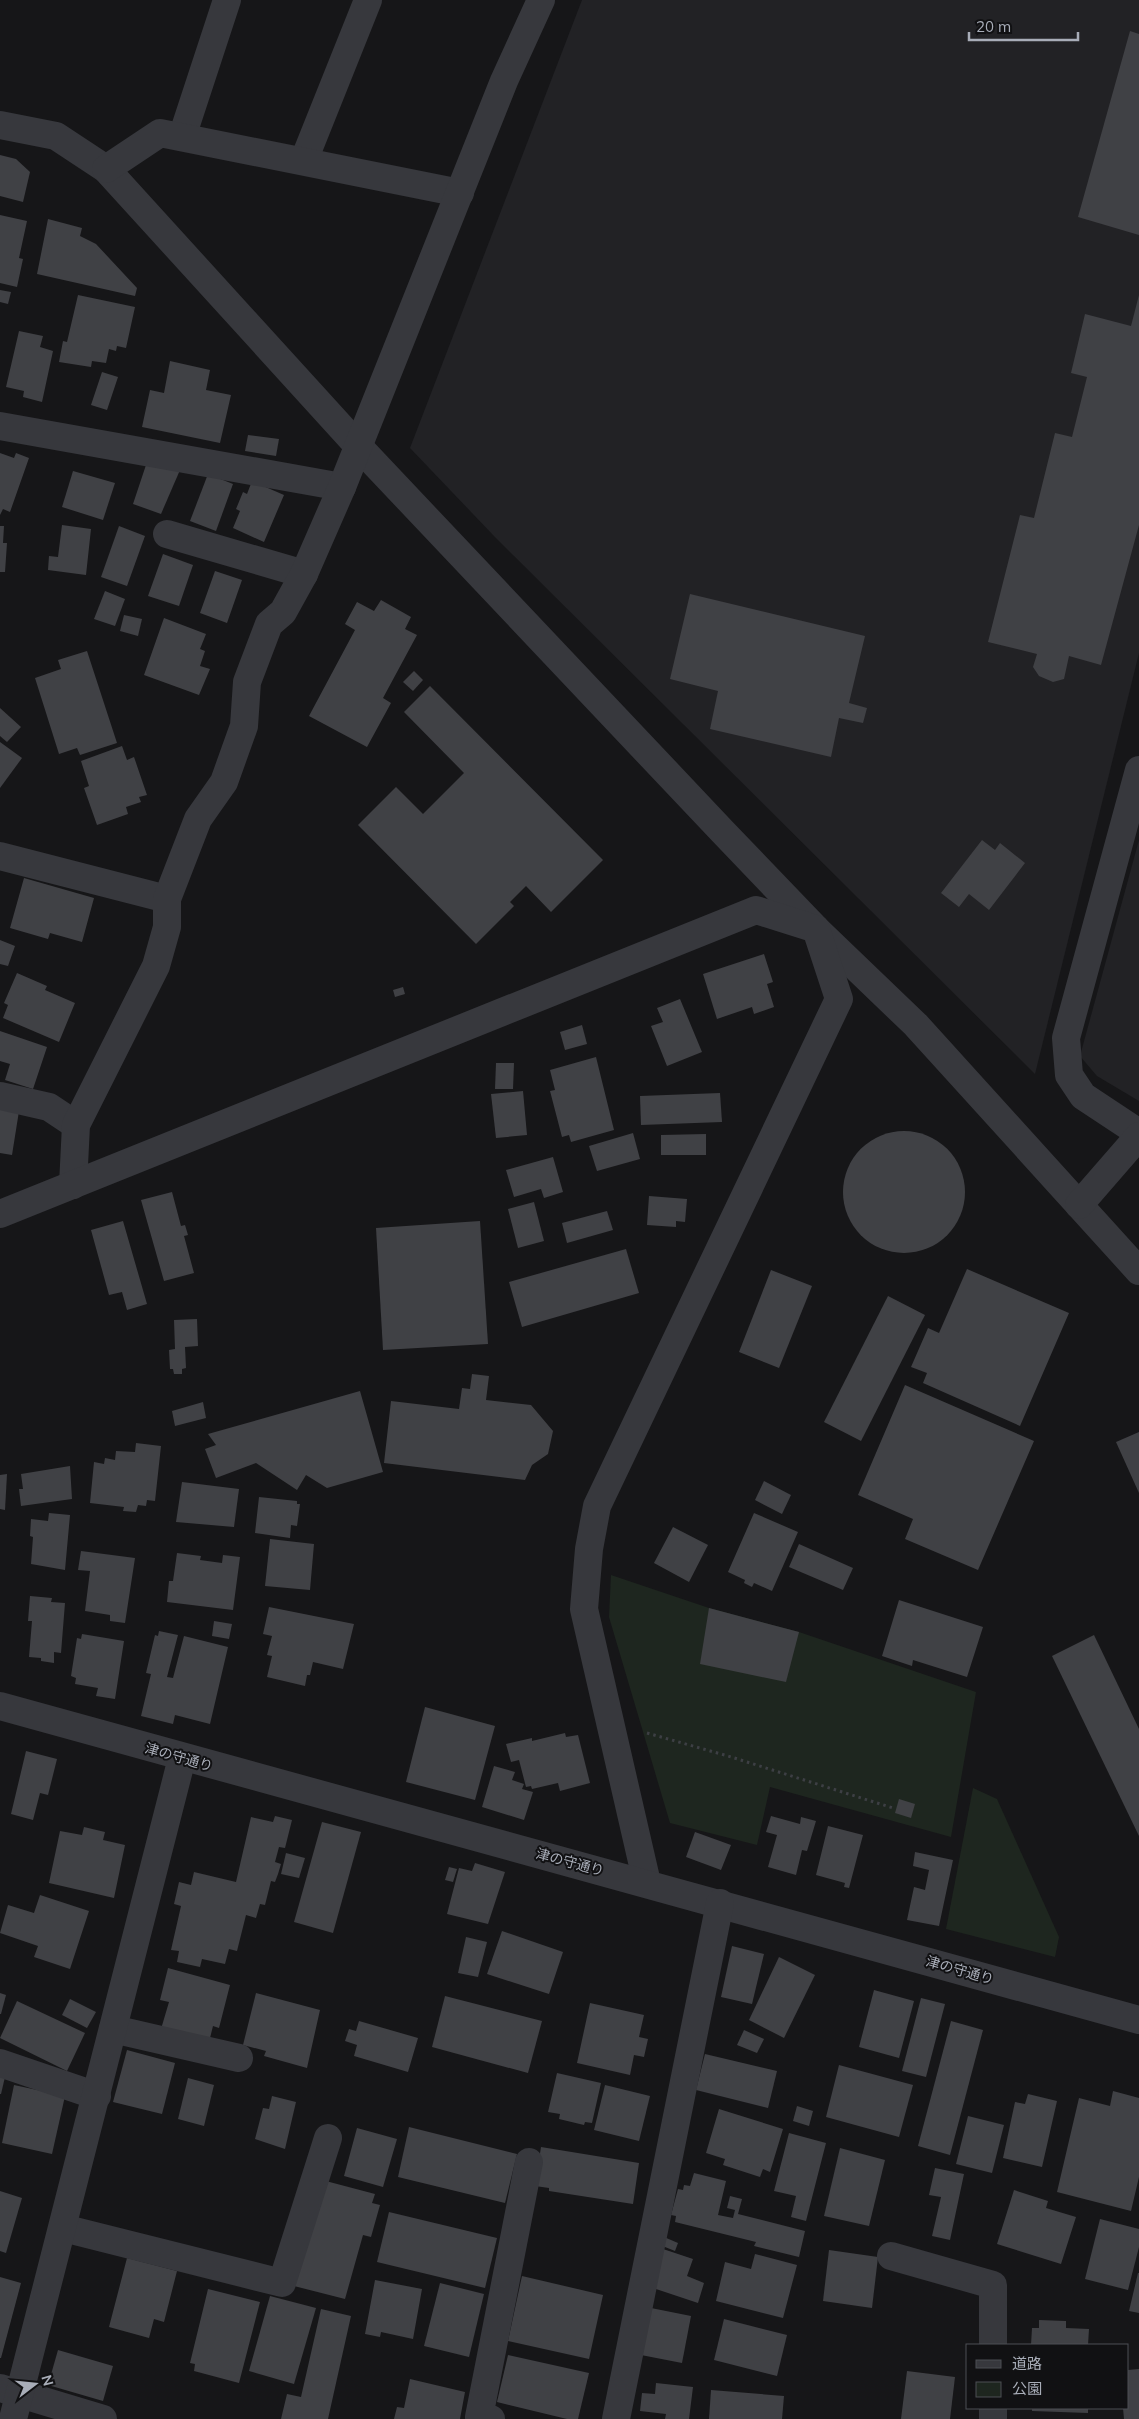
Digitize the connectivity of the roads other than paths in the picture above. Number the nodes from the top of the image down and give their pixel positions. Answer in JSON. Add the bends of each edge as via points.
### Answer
{"nodes":[{"id":1,"x":227,"y":0,"type":"edge"},
{"id":2,"x":368,"y":0,"type":"edge"},
{"id":3,"x":541,"y":0,"type":"edge"},
{"id":4,"x":0,"y":125,"type":"edge"},
{"id":5,"x":182,"y":137,"type":"junction"},
{"id":6,"x":304,"y":160,"type":"junction"},
{"id":7,"x":106,"y":169,"type":"junction"},
{"id":8,"x":460,"y":193,"type":"junction"},
{"id":9,"x":0,"y":426,"type":"edge"},
{"id":10,"x":359,"y":447,"type":"junction"},
{"id":11,"x":342,"y":487,"type":"junction"},
{"id":12,"x":167,"y":534,"type":"dead end"},
{"id":13,"x":304,"y":574,"type":"junction"},
{"id":14,"x":1139,"y":770,"type":"edge"},
{"id":15,"x":0,"y":856,"type":"edge"},
{"id":16,"x":167,"y":899,"type":"junction"},
{"id":17,"x":816,"y":929,"type":"junction"},
{"id":18,"x":0,"y":1096,"type":"edge"},
{"id":19,"x":76,"y":1125,"type":"junction"},
{"id":20,"x":1139,"y":1135,"type":"edge"},
{"id":21,"x":73,"y":1185,"type":"junction"},
{"id":22,"x":1079,"y":1205,"type":"junction"},
{"id":23,"x":0,"y":1214,"type":"edge"},
{"id":24,"x":1139,"y":1272,"type":"edge"},
{"id":25,"x":0,"y":1706,"type":"edge"},
{"id":26,"x":182,"y":1758,"type":"junction"},
{"id":27,"x":647,"y":1883,"type":"junction"},
{"id":28,"x":720,"y":1903,"type":"junction"},
{"id":29,"x":1139,"y":2020,"type":"edge"},
{"id":30,"x":113,"y":2029,"type":"junction"},
{"id":31,"x":239,"y":2058,"type":"dead end"},
{"id":32,"x":0,"y":2063,"type":"edge"},
{"id":33,"x":96,"y":2096,"type":"junction"},
{"id":34,"x":328,"y":2138,"type":"dead end"},
{"id":35,"x":529,"y":2162,"type":"dead end"},
{"id":36,"x":63,"y":2228,"type":"junction"},
{"id":37,"x":891,"y":2256,"type":"dead end"},
{"id":38,"x":993,"y":2344,"type":"edge"},
{"id":39,"x":11,"y":2400,"type":"edge"},
{"id":40,"x":103,"y":2419,"type":"edge"},
{"id":41,"x":491,"y":2419,"type":"edge"},
{"id":42,"x":616,"y":2419,"type":"edge"}],
"edges":[{"from":1,"to":5,"type":"street"},
{"from":2,"to":6,"type":"street"},
{"from":3,"to":8,"type":"street","via":[[504,81]]},
{"from":4,"to":7,"type":"street","via":[[56,136]]},
{"from":5,"to":6,"type":"street"},
{"from":5,"to":7,"type":"street","via":[[160,133]]},
{"from":6,"to":8,"type":"street"},
{"from":7,"to":10,"type":"street"},
{"from":8,"to":10,"type":"street"},
{"from":9,"to":11,"type":"street"},
{"from":10,"to":11,"type":"street"},
{"from":10,"to":17,"type":"street"},
{"from":11,"to":13,"type":"street"},
{"from":12,"to":13,"type":"street"},
{"from":13,"to":16,"type":"street","via":[[283,612],[269,624],[247,682],[244,726],[224,782],[198,819]]},
{"from":14,"to":20,"type":"street","via":[[1066,1038],[1069,1075],[1083,1096]]},
{"from":15,"to":16,"type":"street"},
{"from":16,"to":19,"type":"street","via":[[167,927],[156,966]]},
{"from":17,"to":21,"type":"street","via":[[756,910]]},
{"from":17,"to":22,"type":"street","via":[[916,1025]]},
{"from":17,"to":27,"type":"street","via":[[839,999],[597,1506],[589,1549],[584,1609]]},
{"from":18,"to":19,"type":"street","via":[[49,1107]]},
{"from":19,"to":21,"type":"street"},
{"from":20,"to":22,"type":"street"},
{"from":21,"to":23,"type":"street"},
{"from":22,"to":24,"type":"street"},
{"from":25,"to":26,"type":"street","name":"津の守通り"},
{"from":26,"to":27,"type":"street","name":"津の守通り"},
{"from":26,"to":30,"type":"street"},
{"from":27,"to":28,"type":"street","name":"津の守通り"},
{"from":28,"to":29,"type":"street","name":"津の守通り"},
{"from":28,"to":42,"type":"street"},
{"from":30,"to":31,"type":"street"},
{"from":30,"to":33,"type":"street"},
{"from":32,"to":33,"type":"street"},
{"from":33,"to":36,"type":"street"},
{"from":34,"to":36,"type":"street","via":[[282,2283]]},
{"from":35,"to":41,"type":"street","via":[[479,2417]]},
{"from":36,"to":39,"type":"street"},
{"from":37,"to":38,"type":"street","via":[[993,2285]]},
{"from":39,"to":40,"type":"street"}]}
